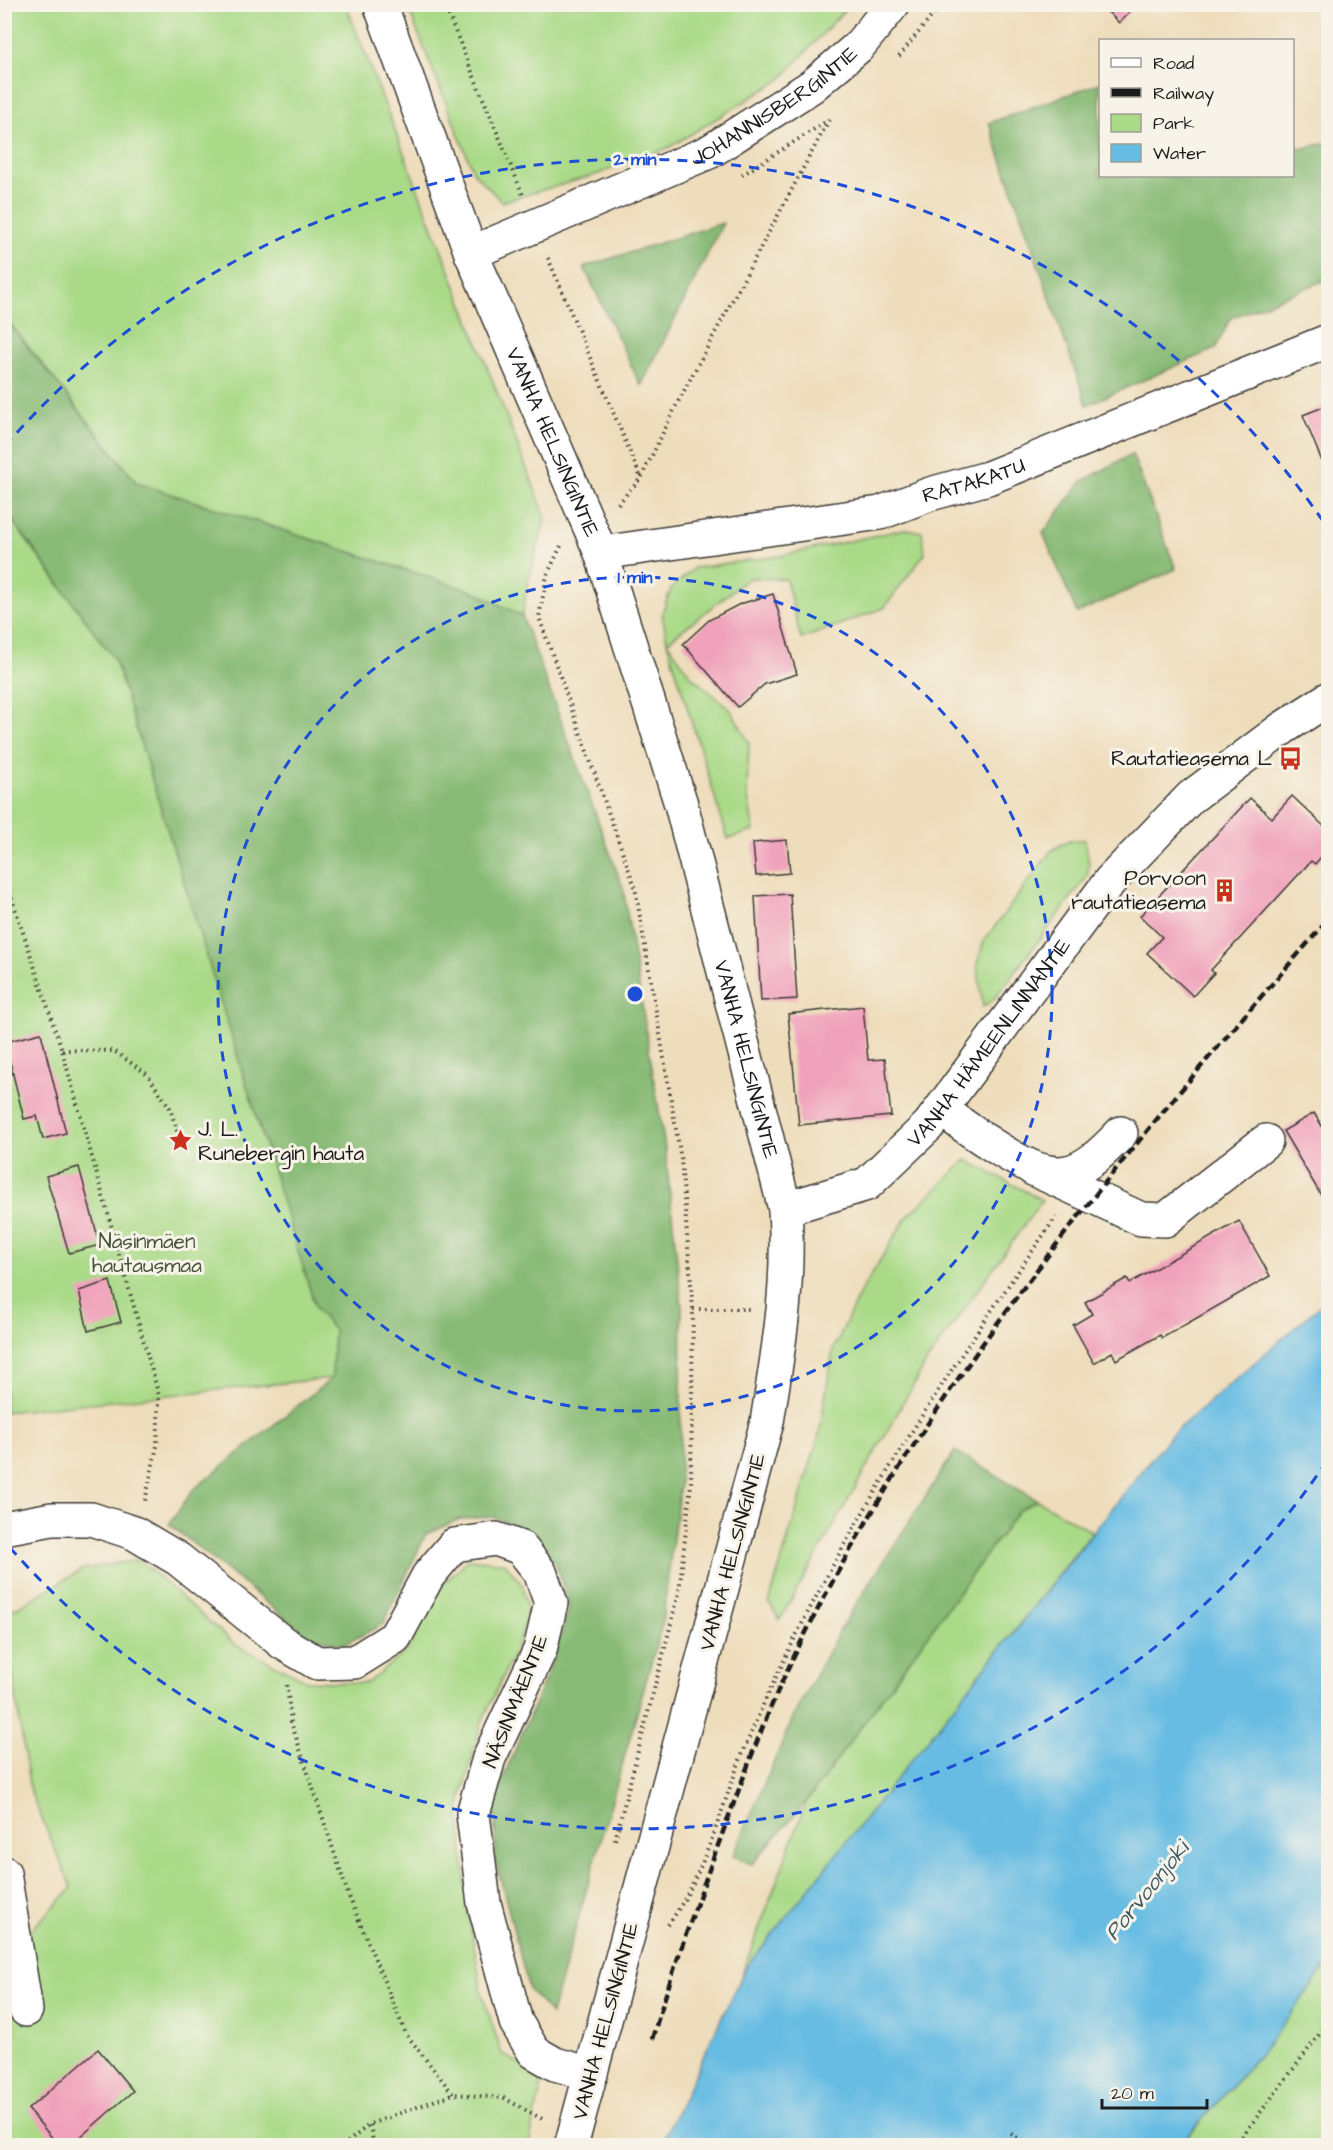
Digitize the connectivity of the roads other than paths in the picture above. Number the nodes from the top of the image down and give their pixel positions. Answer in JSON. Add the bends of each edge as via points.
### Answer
{"nodes":[{"id":1,"x":380,"y":4,"type":"edge"},
{"id":2,"x":893,"y":4,"type":"edge"},
{"id":3,"x":471,"y":253,"type":"junction"},
{"id":4,"x":1329,"y":341,"type":"edge"},
{"id":5,"x":596,"y":539,"type":"junction"},
{"id":6,"x":1329,"y":699,"type":"edge"},
{"id":7,"x":942,"y":1108,"type":"junction"},
{"id":8,"x":1121,"y":1133,"type":"dead end"},
{"id":9,"x":1266,"y":1141,"type":"dead end"},
{"id":10,"x":1033,"y":1169,"type":"junction"},
{"id":11,"x":785,"y":1209,"type":"junction"},
{"id":12,"x":4,"y":1528,"type":"edge"},
{"id":13,"x":4,"y":1873,"type":"edge"},
{"id":14,"x":26,"y":2010,"type":"dead end"},
{"id":15,"x":591,"y":2074,"type":"junction"},
{"id":16,"x":571,"y":2145,"type":"edge"}],
"edges":[{"from":1,"to":3,"type":"street","name":"VANHA HELSINGINTIE"},
{"from":2,"to":3,"type":"street","name":"JOHANNISBERGINTIE","via":[[858,47],[812,86],[709,152]]},
{"from":3,"to":5,"type":"street","name":"VANHA HELSINGINTIE"},
{"from":4,"to":5,"type":"street","name":"RATAKATU","via":[[988,478],[880,513]]},
{"from":5,"to":11,"type":"street","name":"VANHA HELSINGINTIE","via":[[681,804]]},
{"from":6,"to":7,"type":"street","name":"VANHA HÄMEENLINNANTIE","via":[[1282,728],[1191,796],[1110,881]]},
{"from":7,"to":10,"type":"street","via":[[964,1127]]},
{"from":7,"to":11,"type":"street","name":"VANHA HÄMEENLINNANTIE","via":[[867,1184]]},
{"from":8,"to":10,"type":"street","via":[[1099,1157],[1077,1170],[1056,1173]]},
{"from":9,"to":10,"type":"street","via":[[1165,1221],[1141,1219]]},
{"from":11,"to":15,"type":"street","name":"VANHA HELSINGINTIE","via":[[785,1308],[767,1422]]},
{"from":12,"to":15,"type":"street","name":"NÄSINMÄENTIE","via":[[52,1519],[91,1519],[134,1533],[178,1559],[284,1643],[317,1663],[355,1662],[395,1637],[428,1576],[454,1545],[496,1539],[521,1548],[540,1572],[551,1603],[540,1650],[489,1758],[473,1814],[484,1903],[516,2022],[534,2052],[555,2064]]},
{"from":13,"to":14,"type":"street"},
{"from":15,"to":16,"type":"street","name":"VANHA HELSINGINTIE"}]}
